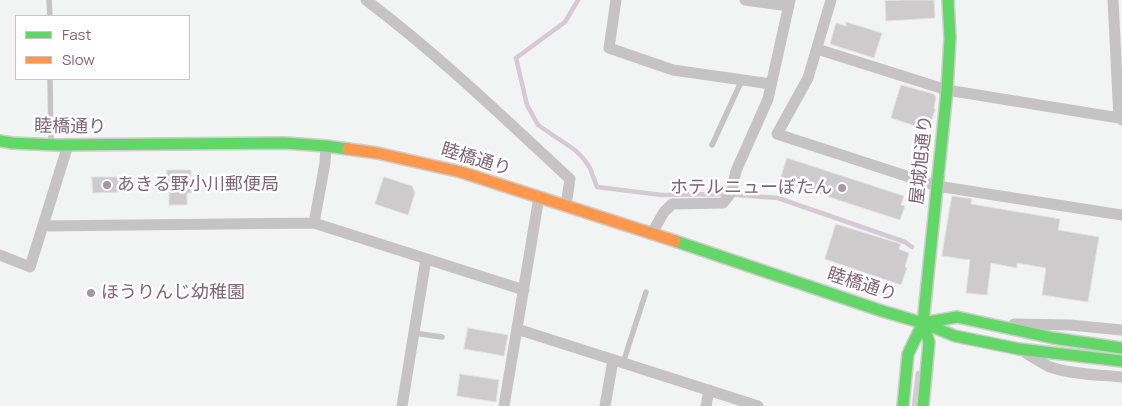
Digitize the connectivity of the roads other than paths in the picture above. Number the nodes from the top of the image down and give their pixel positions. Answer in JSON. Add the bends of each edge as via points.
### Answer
{"nodes":[{"id":1,"x":49,"y":0,"type":"edge"},
{"id":2,"x":366,"y":0,"type":"edge"},
{"id":3,"x":616,"y":0,"type":"edge"},
{"id":4,"x":745,"y":0,"type":"edge"},
{"id":5,"x":831,"y":0,"type":"edge"},
{"id":6,"x":948,"y":0,"type":"edge"},
{"id":7,"x":1113,"y":0,"type":"edge"},
{"id":8,"x":790,"y":3,"type":"edge"},
{"id":9,"x":50,"y":15,"type":"edge"},
{"id":10,"x":817,"y":49,"type":"junction"},
{"id":11,"x":50,"y":80,"type":"edge"},
{"id":12,"x":742,"y":80,"type":"junction"},
{"id":13,"x":771,"y":84,"type":"junction"},
{"id":14,"x":947,"y":90,"type":"junction"},
{"id":15,"x":1120,"y":119,"type":"edge"},
{"id":16,"x":0,"y":141,"type":"edge"},
{"id":17,"x":51,"y":145,"type":"junction"},
{"id":18,"x":68,"y":145,"type":"junction"},
{"id":19,"x":712,"y":145,"type":"dead end"},
{"id":20,"x":326,"y":146,"type":"junction"},
{"id":21,"x":937,"y":186,"type":"junction"},
{"id":22,"x":539,"y":197,"type":"junction"},
{"id":23,"x":566,"y":205,"type":"junction"},
{"id":24,"x":1122,"y":215,"type":"edge"},
{"id":25,"x":314,"y":222,"type":"junction"},
{"id":26,"x":43,"y":226,"type":"junction"},
{"id":27,"x":652,"y":233,"type":"junction"},
{"id":28,"x":0,"y":255,"type":"edge"},
{"id":29,"x":426,"y":259,"type":"junction"},
{"id":30,"x":524,"y":290,"type":"junction"},
{"id":31,"x":646,"y":292,"type":"dead end"},
{"id":32,"x":923,"y":323,"type":"junction"},
{"id":33,"x":989,"y":324,"type":"junction"},
{"id":34,"x":517,"y":329,"type":"junction"},
{"id":35,"x":1122,"y":330,"type":"edge"},
{"id":36,"x":414,"y":333,"type":"junction"},
{"id":37,"x":442,"y":337,"type":"dead end"},
{"id":38,"x":1122,"y":348,"type":"edge"},
{"id":39,"x":1020,"y":349,"type":"junction"},
{"id":40,"x":618,"y":361,"type":"junction"},
{"id":41,"x":1122,"y":361,"type":"edge"},
{"id":42,"x":1122,"y":377,"type":"edge"},
{"id":43,"x":709,"y":390,"type":"junction"},
{"id":44,"x":402,"y":406,"type":"edge"},
{"id":45,"x":504,"y":406,"type":"edge"},
{"id":46,"x":605,"y":406,"type":"edge"},
{"id":47,"x":706,"y":406,"type":"edge"},
{"id":48,"x":758,"y":406,"type":"edge"},
{"id":49,"x":903,"y":406,"type":"edge"},
{"id":50,"x":923,"y":406,"type":"edge"}],
"edges":[{"from":1,"to":9,"type":"lane"},
{"from":2,"to":23,"type":"street","via":[[447,66],[570,179]]},
{"from":3,"to":12,"type":"street","via":[[609,48],[674,70]]},
{"from":4,"to":8,"type":"street"},
{"from":5,"to":10,"type":"street"},
{"from":6,"to":14,"type":"main road","name":"屋城旭通り"},
{"from":7,"to":15,"type":"street"},
{"from":8,"to":13,"type":"street"},
{"from":10,"to":14,"type":"street"},
{"from":10,"to":21,"type":"street","via":[[808,78],[777,134]]},
{"from":11,"to":17,"type":"lane"},
{"from":12,"to":13,"type":"street"},
{"from":12,"to":19,"type":"lane"},
{"from":13,"to":27,"type":"street","via":[[730,194],[723,202],[672,204]]},
{"from":14,"to":15,"type":"street"},
{"from":14,"to":21,"type":"main road","name":"屋城旭通り"},
{"from":16,"to":17,"type":"main road","name":"睦橋通り"},
{"from":17,"to":18,"type":"main road","name":"睦橋通り"},
{"from":18,"to":20,"type":"main road","name":"睦橋通り","via":[[285,143]]},
{"from":18,"to":26,"type":"street"},
{"from":20,"to":22,"type":"main road","name":"睦橋通り","via":[[377,152],[425,163]]},
{"from":20,"to":25,"type":"street"},
{"from":21,"to":24,"type":"street"},
{"from":21,"to":32,"type":"main road","name":"屋城旭通り"},
{"from":22,"to":23,"type":"main road","name":"睦橋通り"},
{"from":22,"to":30,"type":"street"},
{"from":23,"to":27,"type":"main road","name":"睦橋通り"},
{"from":25,"to":26,"type":"street"},
{"from":25,"to":29,"type":"street"},
{"from":26,"to":28,"type":"street","via":[[30,267]]},
{"from":27,"to":32,"type":"main road","name":"睦橋通り"},
{"from":29,"to":30,"type":"street"},
{"from":29,"to":36,"type":"street"},
{"from":30,"to":34,"type":"street"},
{"from":31,"to":40,"type":"lane"},
{"from":32,"to":33,"type":"main road","name":"睦橋通り","via":[[956,317]]},
{"from":32,"to":39,"type":"main road","name":"睦橋通り","via":[[955,336]]},
{"from":32,"to":49,"type":"main road","name":"屋城旭通り","via":[[908,354]]},
{"from":32,"to":50,"type":"main road","name":"屋城旭通り","via":[[929,342]]},
{"from":33,"to":35,"type":"street","via":[[1070,325]]},
{"from":33,"to":38,"type":"main road","name":"睦橋通り","via":[[1080,343]]},
{"from":34,"to":40,"type":"street"},
{"from":34,"to":45,"type":"street"},
{"from":36,"to":37,"type":"lane"},
{"from":36,"to":44,"type":"street"},
{"from":39,"to":41,"type":"main road","name":"睦橋通り"},
{"from":39,"to":42,"type":"street","via":[[1040,362],[1066,371]]},
{"from":40,"to":43,"type":"street"},
{"from":40,"to":46,"type":"street"},
{"from":43,"to":47,"type":"street"},
{"from":43,"to":48,"type":"street"}]}
